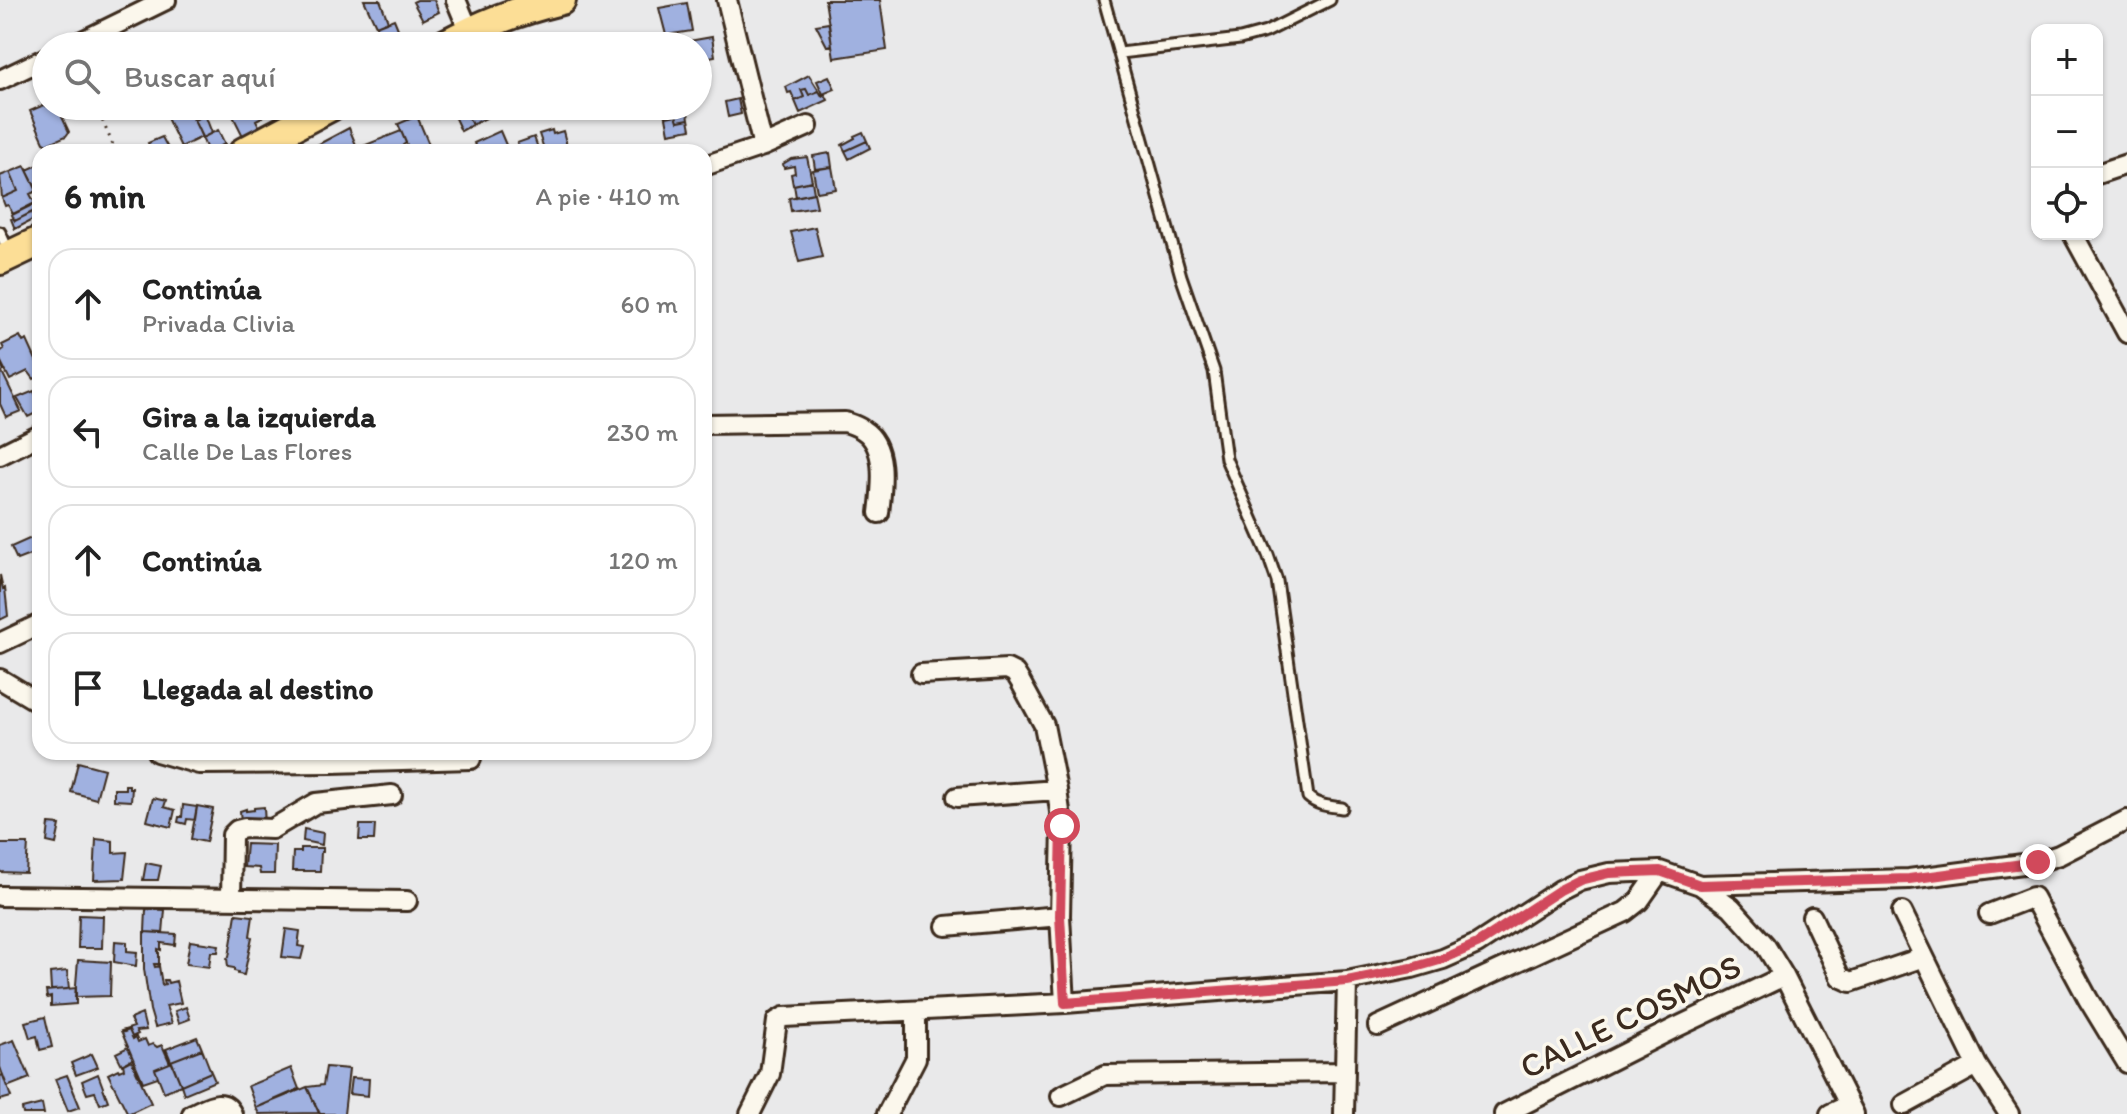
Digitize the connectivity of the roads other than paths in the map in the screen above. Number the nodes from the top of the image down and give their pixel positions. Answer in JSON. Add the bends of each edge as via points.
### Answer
{"nodes":[{"id":1,"x":166,"y":0,"type":"edge"},
{"id":2,"x":456,"y":0,"type":"edge"},
{"id":3,"x":561,"y":0,"type":"edge"},
{"id":4,"x":727,"y":0,"type":"edge"},
{"id":5,"x":1104,"y":0,"type":"edge"},
{"id":6,"x":1330,"y":0,"type":"edge"},
{"id":7,"x":131,"y":8,"type":"edge"},
{"id":8,"x":469,"y":31,"type":"joint"},
{"id":9,"x":94,"y":32,"type":"edge"},
{"id":10,"x":1120,"y":53,"type":"junction"},
{"id":11,"x":32,"y":65,"type":"edge"},
{"id":12,"x":0,"y":80,"type":"edge"},
{"id":13,"x":305,"y":120,"type":"edge"},
{"id":14,"x":808,"y":126,"type":"dead end"},
{"id":15,"x":259,"y":144,"type":"edge"},
{"id":16,"x":763,"y":146,"type":"junction"},
{"id":17,"x":712,"y":163,"type":"edge"},
{"id":18,"x":2127,"y":164,"type":"edge"},
{"id":19,"x":2103,"y":172,"type":"edge"},
{"id":20,"x":2076,"y":240,"type":"edge"},
{"id":21,"x":32,"y":243,"type":"edge"},
{"id":22,"x":3,"y":249,"type":"edge"},
{"id":23,"x":2127,"y":333,"type":"edge"},
{"id":24,"x":712,"y":424,"type":"edge"},
{"id":25,"x":32,"y":439,"type":"edge"},
{"id":26,"x":0,"y":455,"type":"edge"},
{"id":27,"x":879,"y":513,"type":"dead end"},
{"id":28,"x":32,"y":628,"type":"edge"},
{"id":29,"x":0,"y":643,"type":"edge"},
{"id":30,"x":921,"y":674,"type":"dead end"},
{"id":31,"x":0,"y":679,"type":"edge"},
{"id":32,"x":32,"y":698,"type":"edge"},
{"id":33,"x":185,"y":760,"type":"edge"},
{"id":34,"x":436,"y":760,"type":"edge"},
{"id":35,"x":1057,"y":790,"type":"junction"},
{"id":36,"x":392,"y":795,"type":"dead end"},
{"id":37,"x":957,"y":797,"type":"dead end"},
{"id":38,"x":1342,"y":808,"type":"dead end"},
{"id":39,"x":2127,"y":820,"type":"edge"},
{"id":40,"x":1660,"y":871,"type":"junction"},
{"id":41,"x":1700,"y":885,"type":"junction"},
{"id":42,"x":0,"y":896,"type":"edge"},
{"id":43,"x":231,"y":899,"type":"junction"},
{"id":44,"x":407,"y":901,"type":"dead end"},
{"id":45,"x":1902,"y":912,"type":"dead end"},
{"id":46,"x":1989,"y":914,"type":"dead end"},
{"id":47,"x":1060,"y":916,"type":"junction"},
{"id":48,"x":1812,"y":917,"type":"dead end"},
{"id":49,"x":946,"y":926,"type":"dead end"},
{"id":50,"x":1924,"y":957,"type":"junction"},
{"id":51,"x":1784,"y":976,"type":"junction"},
{"id":52,"x":1347,"y":981,"type":"junction"},
{"id":53,"x":1065,"y":1003,"type":"junction"},
{"id":54,"x":916,"y":1011,"type":"junction"},
{"id":55,"x":1378,"y":1026,"type":"dead end"},
{"id":56,"x":2127,"y":1063,"type":"edge"},
{"id":57,"x":1977,"y":1065,"type":"junction"},
{"id":58,"x":1345,"y":1072,"type":"junction"},
{"id":59,"x":1061,"y":1096,"type":"dead end"},
{"id":60,"x":1904,"y":1105,"type":"dead end"},
{"id":61,"x":1852,"y":1110,"type":"edge"},
{"id":62,"x":192,"y":1114,"type":"edge"},
{"id":63,"x":232,"y":1114,"type":"edge"},
{"id":64,"x":750,"y":1114,"type":"edge"},
{"id":65,"x":887,"y":1114,"type":"edge"},
{"id":66,"x":1344,"y":1114,"type":"edge"},
{"id":67,"x":1504,"y":1114,"type":"edge"},
{"id":68,"x":1830,"y":1114,"type":"edge"},
{"id":69,"x":2009,"y":1114,"type":"edge"}],
"edges":[{"from":1,"to":7,"type":"street"},
{"from":2,"to":8,"type":"street"},
{"from":3,"to":8,"type":"main road"},
{"from":4,"to":16,"type":"street"},
{"from":5,"to":10,"type":"lane"},
{"from":6,"to":10,"type":"lane","via":[[1253,36]]},
{"from":7,"to":9,"type":"street"},
{"from":10,"to":38,"type":"lane","via":[[1181,276],[1214,371],[1226,459],[1277,581],[1308,797]]},
{"from":11,"to":12,"type":"street"},
{"from":13,"to":15,"type":"main road"},
{"from":14,"to":16,"type":"street"},
{"from":16,"to":17,"type":"street"},
{"from":18,"to":19,"type":"street"},
{"from":20,"to":23,"type":"street"},
{"from":21,"to":22,"type":"main road"},
{"from":24,"to":27,"type":"street","via":[[845,422],[864,430],[877,445]]},
{"from":25,"to":26,"type":"street"},
{"from":28,"to":29,"type":"street"},
{"from":30,"to":35,"type":"street","via":[[1007,669],[1015,673],[1044,725]]},
{"from":31,"to":32,"type":"street"},
{"from":33,"to":34,"type":"street"},
{"from":35,"to":37,"type":"street"},
{"from":35,"to":47,"type":"street","via":[[1062,826]]},
{"from":36,"to":43,"type":"street","via":[[316,803],[272,829],[237,830],[232,835]]},
{"from":39,"to":41,"type":"street","via":[[2038,862],[1909,879]]},
{"from":40,"to":41,"type":"street"},
{"from":40,"to":52,"type":"street","via":[[1580,880],[1443,959]]},
{"from":40,"to":55,"type":"street","via":[[1625,912]]},
{"from":41,"to":51,"type":"street","via":[[1746,922]]},
{"from":42,"to":43,"type":"street"},
{"from":43,"to":44,"type":"street"},
{"from":45,"to":50,"type":"street"},
{"from":46,"to":56,"type":"street","via":[[2033,897]]},
{"from":47,"to":49,"type":"street"},
{"from":47,"to":53,"type":"street"},
{"from":48,"to":50,"type":"street","via":[[1845,981]]},
{"from":50,"to":57,"type":"street"},
{"from":51,"to":61,"type":"street"},
{"from":51,"to":67,"type":"street","name":"CALLE COSMOS"},
{"from":52,"to":53,"type":"street"},
{"from":52,"to":58,"type":"street"},
{"from":53,"to":54,"type":"street"},
{"from":54,"to":64,"type":"street","via":[[777,1021],[770,1074]]},
{"from":54,"to":65,"type":"street","via":[[916,1058]]},
{"from":57,"to":60,"type":"street"},
{"from":57,"to":69,"type":"street"},
{"from":58,"to":59,"type":"street","via":[[1105,1075]]},
{"from":58,"to":66,"type":"street"},
{"from":61,"to":68,"type":"street"},
{"from":62,"to":63,"type":"street","via":[[217,1104]]}]}
